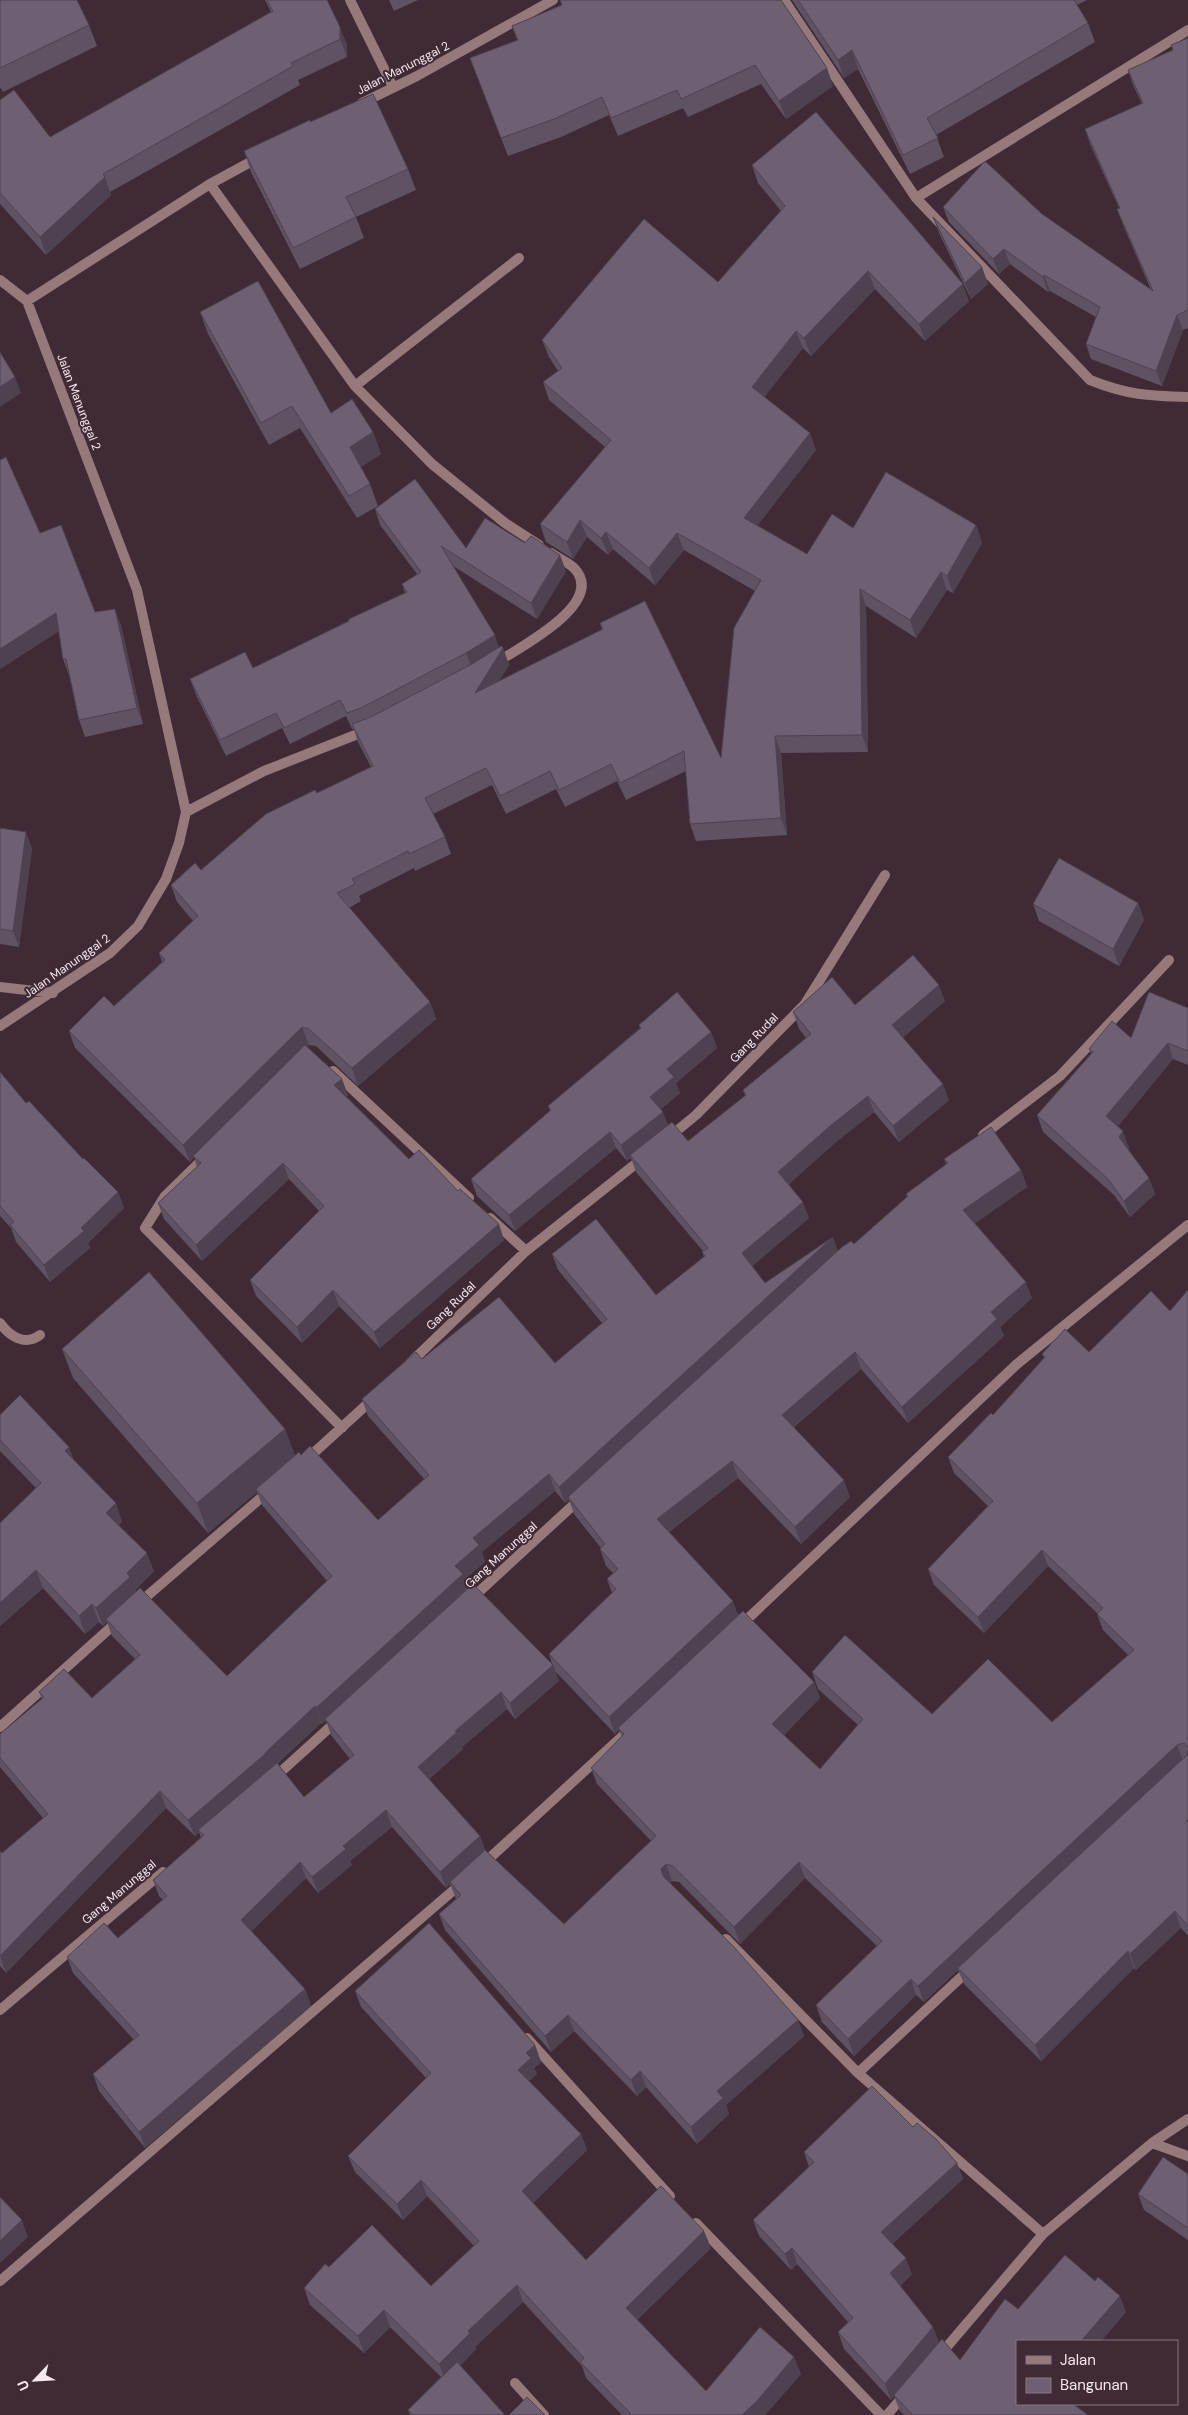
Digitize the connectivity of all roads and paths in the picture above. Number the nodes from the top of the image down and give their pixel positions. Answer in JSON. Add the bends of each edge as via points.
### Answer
{"nodes":[{"id":1,"x":350,"y":0,"type":"edge"},
{"id":2,"x":553,"y":0,"type":"edge"},
{"id":3,"x":784,"y":0,"type":"edge"},
{"id":4,"x":1188,"y":30,"type":"edge"},
{"id":5,"x":393,"y":87,"type":"junction"},
{"id":6,"x":349,"y":110,"type":"edge"},
{"id":7,"x":271,"y":152,"type":"edge"},
{"id":8,"x":210,"y":184,"type":"junction"},
{"id":9,"x":916,"y":198,"type":"junction"},
{"id":10,"x":519,"y":258,"type":"dead end"},
{"id":11,"x":0,"y":280,"type":"edge"},
{"id":12,"x":27,"y":301,"type":"junction"},
{"id":13,"x":355,"y":386,"type":"junction"},
{"id":14,"x":1188,"y":397,"type":"edge"},
{"id":15,"x":484,"y":670,"type":"edge"},
{"id":16,"x":380,"y":724,"type":"edge"},
{"id":17,"x":186,"y":812,"type":"junction"},
{"id":18,"x":885,"y":875,"type":"dead end"},
{"id":19,"x":1169,"y":960,"type":"dead end"},
{"id":20,"x":0,"y":986,"type":"edge"},
{"id":21,"x":52,"y":993,"type":"junction"},
{"id":22,"x":0,"y":1026,"type":"edge"},
{"id":23,"x":325,"y":1064,"type":"edge"},
{"id":24,"x":973,"y":1142,"type":"edge"},
{"id":25,"x":214,"y":1148,"type":"edge"},
{"id":26,"x":1188,"y":1225,"type":"edge"},
{"id":27,"x":526,"y":1251,"type":"junction"},
{"id":28,"x":0,"y":1323,"type":"edge"},
{"id":29,"x":40,"y":1335,"type":"dead end"},
{"id":30,"x":399,"y":1374,"type":"edge"},
{"id":31,"x":385,"y":1388,"type":"edge"},
{"id":32,"x":342,"y":1428,"type":"junction"},
{"id":33,"x":298,"y":1466,"type":"edge"},
{"id":34,"x":277,"y":1484,"type":"edge"},
{"id":35,"x":591,"y":1490,"type":"edge"},
{"id":36,"x":458,"y":1610,"type":"edge"},
{"id":37,"x":729,"y":1636,"type":"edge"},
{"id":38,"x":348,"y":1710,"type":"edge"},
{"id":39,"x":636,"y":1724,"type":"edge"},
{"id":40,"x":0,"y":1727,"type":"edge"},
{"id":41,"x":268,"y":1784,"type":"edge"},
{"id":42,"x":171,"y":1865,"type":"edge"},
{"id":43,"x":715,"y":1928,"type":"edge"},
{"id":44,"x":980,"y":1960,"type":"edge"},
{"id":45,"x":0,"y":2010,"type":"edge"},
{"id":46,"x":520,"y":2030,"type":"edge"},
{"id":47,"x":858,"y":2073,"type":"junction"},
{"id":48,"x":1188,"y":2119,"type":"edge"},
{"id":49,"x":1152,"y":2143,"type":"junction"},
{"id":50,"x":1188,"y":2156,"type":"edge"},
{"id":51,"x":1043,"y":2234,"type":"junction"},
{"id":52,"x":0,"y":2281,"type":"edge"},
{"id":53,"x":933,"y":2362,"type":"edge"},
{"id":54,"x":515,"y":2383,"type":"dead end"},
{"id":55,"x":913,"y":2385,"type":"edge"},
{"id":56,"x":544,"y":2415,"type":"edge"},
{"id":57,"x":881,"y":2415,"type":"edge"},
{"id":58,"x":887,"y":2415,"type":"edge"}],
"edges":[{"from":1,"to":5,"type":"street"},
{"from":2,"to":5,"type":"street","name":"Jalan Manunggal 2"},
{"from":3,"to":9,"type":"street"},
{"from":4,"to":9,"type":"street"},
{"from":5,"to":6,"type":"street","name":"Jalan Manunggal 2"},
{"from":7,"to":8,"type":"street"},
{"from":8,"to":12,"type":"street"},
{"from":8,"to":13,"type":"street"},
{"from":9,"to":14,"type":"street","via":[[1090,380],[1118,392]]},
{"from":10,"to":13,"type":"street"},
{"from":11,"to":12,"type":"street"},
{"from":12,"to":17,"type":"street","name":"Jalan Manunggal 2","via":[[137,590]]},
{"from":13,"to":15,"type":"street","via":[[432,464],[505,523],[574,568],[578,576],[580,591],[574,607],[550,628]]},
{"from":16,"to":17,"type":"street","via":[[264,771]]},
{"from":17,"to":21,"type":"street","name":"Jalan Manunggal 2","via":[[166,878],[138,926],[110,953]]},
{"from":18,"to":27,"type":"street","name":"Gang Rudal","via":[[805,1004],[696,1115]]},
{"from":19,"to":24,"type":"street","via":[[1060,1076]]},
{"from":20,"to":21,"type":"street"},
{"from":21,"to":22,"type":"street","name":"Jalan Manunggal 2"},
{"from":23,"to":27,"type":"street"},
{"from":25,"to":32,"type":"street","via":[[165,1196],[145,1228]]},
{"from":26,"to":37,"type":"street","via":[[1017,1364]]},
{"from":27,"to":30,"type":"street","name":"Gang Rudal"},
{"from":28,"to":29,"type":"street","via":[[16,1338],[26,1341]]},
{"from":31,"to":32,"type":"street"},
{"from":32,"to":33,"type":"street"},
{"from":34,"to":40,"type":"street"},
{"from":35,"to":36,"type":"street","name":"Gang Manunggal"},
{"from":38,"to":41,"type":"street"},
{"from":39,"to":52,"type":"street","via":[[472,1874],[428,1921]]},
{"from":42,"to":45,"type":"street","name":"Gang Manunggal"},
{"from":43,"to":47,"type":"street"},
{"from":44,"to":47,"type":"street"},
{"from":46,"to":57,"type":"street","via":[[684,2210]]},
{"from":47,"to":51,"type":"street"},
{"from":48,"to":49,"type":"street"},
{"from":49,"to":50,"type":"street"},
{"from":49,"to":51,"type":"street"},
{"from":51,"to":53,"type":"street"},
{"from":54,"to":56,"type":"street"},
{"from":55,"to":58,"type":"street"}]}
